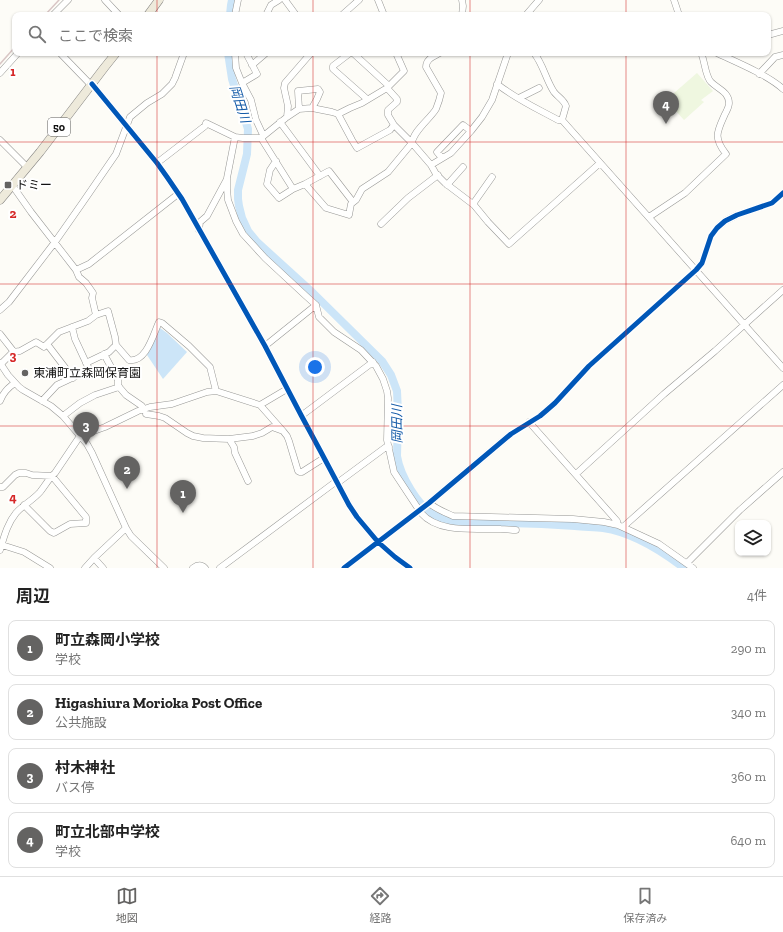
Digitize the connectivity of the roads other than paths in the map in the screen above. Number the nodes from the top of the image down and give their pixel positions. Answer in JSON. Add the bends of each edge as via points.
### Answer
{"nodes":[{"id":1,"x":68,"y":0,"type":"edge"},
{"id":2,"x":105,"y":0,"type":"edge"},
{"id":3,"x":159,"y":0,"type":"edge"},
{"id":4,"x":238,"y":0,"type":"edge"},
{"id":5,"x":279,"y":0,"type":"edge"},
{"id":6,"x":285,"y":0,"type":"edge"},
{"id":7,"x":359,"y":0,"type":"edge"},
{"id":8,"x":378,"y":0,"type":"edge"},
{"id":9,"x":462,"y":0,"type":"edge"},
{"id":10,"x":539,"y":0,"type":"edge"},
{"id":11,"x":674,"y":0,"type":"edge"},
{"id":12,"x":56,"y":12,"type":"edge"},
{"id":13,"x":116,"y":12,"type":"edge"},
{"id":14,"x":150,"y":12,"type":"edge"},
{"id":15,"x":236,"y":12,"type":"edge"},
{"id":16,"x":268,"y":12,"type":"edge"},
{"id":17,"x":294,"y":12,"type":"edge"},
{"id":18,"x":345,"y":12,"type":"edge"},
{"id":19,"x":383,"y":12,"type":"edge"},
{"id":20,"x":462,"y":12,"type":"edge"},
{"id":21,"x":529,"y":12,"type":"edge"},
{"id":22,"x":678,"y":12,"type":"edge"},
{"id":23,"x":783,"y":31,"type":"edge"},
{"id":24,"x":771,"y":34,"type":"edge"},
{"id":25,"x":783,"y":55,"type":"edge"},
{"id":26,"x":15,"y":56,"type":"edge"},
{"id":27,"x":63,"y":56,"type":"edge"},
{"id":28,"x":114,"y":56,"type":"edge"},
{"id":29,"x":183,"y":56,"type":"edge"},
{"id":30,"x":235,"y":56,"type":"edge"},
{"id":31,"x":248,"y":56,"type":"edge"},
{"id":32,"x":262,"y":56,"type":"edge"},
{"id":33,"x":308,"y":56,"type":"edge"},
{"id":34,"x":346,"y":56,"type":"edge"},
{"id":35,"x":356,"y":56,"type":"edge"},
{"id":36,"x":397,"y":56,"type":"edge"},
{"id":37,"x":435,"y":56,"type":"edge"},
{"id":38,"x":507,"y":56,"type":"edge"},
{"id":39,"x":537,"y":56,"type":"edge"},
{"id":40,"x":702,"y":56,"type":"edge"},
{"id":41,"x":723,"y":56,"type":"edge"},
{"id":42,"x":252,"y":64,"type":"junction"},
{"id":43,"x":0,"y":73,"type":"edge"},
{"id":44,"x":759,"y":74,"type":"junction"},
{"id":45,"x":242,"y":83,"type":"junction"},
{"id":46,"x":91,"y":84,"type":"junction"},
{"id":47,"x":497,"y":84,"type":"junction"},
{"id":48,"x":388,"y":87,"type":"junction"},
{"id":49,"x":539,"y":88,"type":"dead end"},
{"id":50,"x":783,"y":89,"type":"edge"},
{"id":51,"x":519,"y":98,"type":"junction"},
{"id":52,"x":367,"y":99,"type":"junction"},
{"id":53,"x":312,"y":108,"type":"junction"},
{"id":54,"x":299,"y":109,"type":"junction"},
{"id":55,"x":338,"y":114,"type":"junction"},
{"id":56,"x":287,"y":117,"type":"junction"},
{"id":57,"x":561,"y":120,"type":"dead end"},
{"id":58,"x":280,"y":122,"type":"junction"},
{"id":59,"x":394,"y":125,"type":"junction"},
{"id":60,"x":126,"y":126,"type":"junction"},
{"id":61,"x":471,"y":131,"type":"junction"},
{"id":62,"x":235,"y":137,"type":"junction"},
{"id":63,"x":260,"y":137,"type":"junction"},
{"id":64,"x":0,"y":140,"type":"edge"},
{"id":65,"x":412,"y":143,"type":"junction"},
{"id":66,"x":442,"y":158,"type":"junction"},
{"id":67,"x":276,"y":161,"type":"junction"},
{"id":68,"x":157,"y":163,"type":"junction"},
{"id":69,"x":600,"y":163,"type":"junction"},
{"id":70,"x":431,"y":165,"type":"junction"},
{"id":71,"x":27,"y":167,"type":"junction"},
{"id":72,"x":463,"y":168,"type":"dead end"},
{"id":73,"x":438,"y":175,"type":"junction"},
{"id":74,"x":320,"y":176,"type":"junction"},
{"id":75,"x":492,"y":177,"type":"dead end"},
{"id":76,"x":228,"y":178,"type":"junction"},
{"id":77,"x":305,"y":184,"type":"junction"},
{"id":78,"x":12,"y":185,"type":"junction"},
{"id":79,"x":447,"y":185,"type":"junction"},
{"id":80,"x":293,"y":189,"type":"junction"},
{"id":81,"x":783,"y":193,"type":"edge"},
{"id":82,"x":178,"y":194,"type":"junction"},
{"id":83,"x":0,"y":200,"type":"edge"},
{"id":84,"x":353,"y":202,"type":"junction"},
{"id":85,"x":473,"y":204,"type":"junction"},
{"id":86,"x":649,"y":217,"type":"junction"},
{"id":87,"x":381,"y":224,"type":"dead end"},
{"id":88,"x":199,"y":230,"type":"junction"},
{"id":89,"x":54,"y":242,"type":"junction"},
{"id":90,"x":76,"y":270,"type":"junction"},
{"id":91,"x":696,"y":270,"type":"junction"},
{"id":92,"x":783,"y":290,"type":"edge"},
{"id":93,"x":316,"y":305,"type":"junction"},
{"id":94,"x":0,"y":310,"type":"edge"},
{"id":95,"x":96,"y":315,"type":"junction"},
{"id":96,"x":744,"y":325,"type":"junction"},
{"id":97,"x":72,"y":327,"type":"junction"},
{"id":98,"x":0,"y":334,"type":"edge"},
{"id":99,"x":47,"y":344,"type":"junction"},
{"id":100,"x":116,"y":345,"type":"junction"},
{"id":101,"x":265,"y":346,"type":"junction"},
{"id":102,"x":14,"y":352,"type":"junction"},
{"id":103,"x":104,"y":354,"type":"junction"},
{"id":104,"x":373,"y":362,"type":"junction"},
{"id":105,"x":0,"y":363,"type":"edge"},
{"id":106,"x":86,"y":363,"type":"junction"},
{"id":107,"x":783,"y":368,"type":"edge"},
{"id":108,"x":73,"y":378,"type":"junction"},
{"id":109,"x":15,"y":383,"type":"junction"},
{"id":110,"x":783,"y":385,"type":"edge"},
{"id":111,"x":119,"y":387,"type":"junction"},
{"id":112,"x":287,"y":389,"type":"junction"},
{"id":113,"x":216,"y":391,"type":"junction"},
{"id":114,"x":42,"y":401,"type":"junction"},
{"id":115,"x":0,"y":402,"type":"edge"},
{"id":116,"x":260,"y":405,"type":"junction"},
{"id":117,"x":145,"y":412,"type":"junction"},
{"id":118,"x":301,"y":415,"type":"junction"},
{"id":119,"x":62,"y":416,"type":"junction"},
{"id":120,"x":529,"y":422,"type":"junction"},
{"id":121,"x":283,"y":431,"type":"junction"},
{"id":122,"x":80,"y":436,"type":"junction"},
{"id":123,"x":229,"y":438,"type":"junction"},
{"id":124,"x":389,"y":447,"type":"junction"},
{"id":125,"x":324,"y":458,"type":"junction"},
{"id":126,"x":783,"y":472,"type":"edge"},
{"id":127,"x":576,"y":474,"type":"junction"},
{"id":128,"x":52,"y":476,"type":"junction"},
{"id":129,"x":248,"y":481,"type":"dead end"},
{"id":130,"x":337,"y":482,"type":"junction"},
{"id":131,"x":0,"y":487,"type":"edge"},
{"id":132,"x":429,"y":502,"type":"junction"},
{"id":133,"x":24,"y":505,"type":"junction"},
{"id":134,"x":419,"y":510,"type":"junction"},
{"id":135,"x":620,"y":526,"type":"junction"},
{"id":136,"x":126,"y":528,"type":"junction"},
{"id":137,"x":516,"y":530,"type":"dead end"},
{"id":138,"x":378,"y":542,"type":"junction"},
{"id":139,"x":1,"y":547,"type":"edge"},
{"id":140,"x":94,"y":558,"type":"junction"},
{"id":141,"x":687,"y":563,"type":"junction"},
{"id":142,"x":50,"y":568,"type":"edge"},
{"id":143,"x":85,"y":568,"type":"edge"},
{"id":144,"x":103,"y":568,"type":"edge"},
{"id":145,"x":164,"y":568,"type":"edge"},
{"id":146,"x":194,"y":568,"type":"edge"},
{"id":147,"x":205,"y":568,"type":"edge"},
{"id":148,"x":220,"y":568,"type":"edge"},
{"id":149,"x":344,"y":568,"type":"edge"},
{"id":150,"x":410,"y":568,"type":"edge"},
{"id":151,"x":693,"y":568,"type":"edge"}],
"edges":[{"from":1,"to":12,"type":"street"},
{"from":2,"to":13,"type":"street"},
{"from":3,"to":14,"type":"main road"},
{"from":4,"to":15,"type":"street"},
{"from":5,"to":16,"type":"street"},
{"from":6,"to":17,"type":"street"},
{"from":7,"to":18,"type":"street"},
{"from":8,"to":19,"type":"street"},
{"from":9,"to":20,"type":"street"},
{"from":10,"to":21,"type":"street"},
{"from":11,"to":22,"type":"street"},
{"from":23,"to":24,"type":"street"},
{"from":25,"to":44,"type":"street","via":[[775,57]]},
{"from":26,"to":43,"type":"street"},
{"from":27,"to":46,"type":"street"},
{"from":28,"to":46,"type":"main road","number":"50"},
{"from":29,"to":60,"type":"street","via":[[172,84],[130,117]]},
{"from":30,"to":45,"type":"street","via":[[236,68]]},
{"from":31,"to":42,"type":"street"},
{"from":32,"to":42,"type":"street"},
{"from":33,"to":56,"type":"street","via":[[284,85],[288,106]]},
{"from":34,"to":52,"type":"street","via":[[333,66],[333,69]]},
{"from":35,"to":48,"type":"street"},
{"from":36,"to":48,"type":"street","via":[[404,71]]},
{"from":37,"to":65,"type":"street","via":[[427,61],[426,68],[441,93],[440,99]]},
{"from":38,"to":47,"type":"street"},
{"from":39,"to":69,"type":"street","via":[[555,93],[566,106],[562,120]]},
{"from":40,"to":86,"type":"street","via":[[710,81],[727,95],[729,100],[729,107],[717,133],[719,145],[726,154],[685,193]]},
{"from":41,"to":44,"type":"street"},
{"from":42,"to":45,"type":"street","via":[[257,74]]},
{"from":44,"to":50,"type":"street"},
{"from":45,"to":63,"type":"street","via":[[251,100]]},
{"from":46,"to":60,"type":"street"},
{"from":46,"to":71,"type":"main road","number":"50"},
{"from":47,"to":51,"type":"street"},
{"from":47,"to":61,"type":"street","via":[[492,100]]},
{"from":48,"to":52,"type":"street"},
{"from":48,"to":59,"type":"street","via":[[397,99],[388,110]]},
{"from":49,"to":51,"type":"street"},
{"from":51,"to":57,"type":"street"},
{"from":52,"to":55,"type":"street"},
{"from":53,"to":54,"type":"street"},
{"from":53,"to":54,"type":"street","via":[[320,92],[318,89],[298,91]]},
{"from":53,"to":55,"type":"street"},
{"from":54,"to":56,"type":"street"},
{"from":55,"to":59,"type":"street","via":[[358,148],[390,130]]},
{"from":56,"to":58,"type":"street"},
{"from":58,"to":63,"type":"street"},
{"from":58,"to":74,"type":"street"},
{"from":59,"to":65,"type":"street"},
{"from":60,"to":68,"type":"street"},
{"from":60,"to":89,"type":"street","via":[[116,154]]},
{"from":61,"to":66,"type":"street","via":[[451,153]]},
{"from":61,"to":66,"type":"street","via":[[463,124],[437,152]]},
{"from":62,"to":63,"type":"street"},
{"from":62,"to":68,"type":"street","via":[[206,123]]},
{"from":62,"to":76,"type":"street"},
{"from":63,"to":67,"type":"street"},
{"from":64,"to":71,"type":"street"},
{"from":65,"to":70,"type":"street"},
{"from":65,"to":84,"type":"street","via":[[388,172],[362,190]]},
{"from":66,"to":70,"type":"street"},
{"from":67,"to":80,"type":"street"},
{"from":67,"to":80,"type":"street","via":[[270,170],[267,184],[279,198]]},
{"from":68,"to":82,"type":"street"},
{"from":69,"to":85,"type":"street","via":[[509,244]]},
{"from":69,"to":86,"type":"street"},
{"from":70,"to":73,"type":"street"},
{"from":71,"to":78,"type":"main road","number":"50"},
{"from":72,"to":79,"type":"street"},
{"from":73,"to":79,"type":"street"},
{"from":73,"to":87,"type":"street","via":[[408,198]]},
{"from":74,"to":77,"type":"street"},
{"from":74,"to":84,"type":"street","via":[[329,171]]},
{"from":75,"to":85,"type":"street"},
{"from":76,"to":88,"type":"street","via":[[207,216],[200,222]]},
{"from":76,"to":93,"type":"street","via":[[228,200],[243,234]]},
{"from":77,"to":80,"type":"street"},
{"from":77,"to":84,"type":"street","via":[[326,208],[349,215]]},
{"from":78,"to":83,"type":"main road","number":"50"},
{"from":78,"to":89,"type":"street"},
{"from":79,"to":85,"type":"street"},
{"from":81,"to":91,"type":"street","via":[[772,203],[738,215],[717,228],[711,236],[702,264]]},
{"from":82,"to":88,"type":"street"},
{"from":82,"to":90,"type":"street","via":[[89,264]]},
{"from":86,"to":91,"type":"street"},
{"from":88,"to":101,"type":"street"},
{"from":89,"to":90,"type":"street"},
{"from":89,"to":94,"type":"street"},
{"from":90,"to":95,"type":"street","via":[[93,293]]},
{"from":91,"to":96,"type":"street"},
{"from":91,"to":120,"type":"street","via":[[589,366],[555,403]]},
{"from":92,"to":96,"type":"street"},
{"from":93,"to":101,"type":"street"},
{"from":93,"to":104,"type":"street","via":[[319,317],[334,332],[361,350]]},
{"from":95,"to":97,"type":"street"},
{"from":95,"to":100,"type":"street","via":[[108,311]]},
{"from":96,"to":107,"type":"street"},
{"from":96,"to":127,"type":"street"},
{"from":97,"to":99,"type":"street","via":[[59,332]]},
{"from":97,"to":106,"type":"street"},
{"from":98,"to":102,"type":"street"},
{"from":99,"to":102,"type":"street","via":[[44,347],[36,342]]},
{"from":99,"to":108,"type":"street"},
{"from":100,"to":103,"type":"street"},
{"from":100,"to":113,"type":"street","via":[[129,360],[139,359],[149,345],[159,322],[210,367]]},
{"from":101,"to":112,"type":"street"},
{"from":102,"to":105,"type":"street"},
{"from":103,"to":106,"type":"street"},
{"from":103,"to":111,"type":"street"},
{"from":104,"to":118,"type":"street"},
{"from":104,"to":124,"type":"street","via":[[387,391]]},
{"from":105,"to":109,"type":"street"},
{"from":106,"to":108,"type":"street","via":[[89,368]]},
{"from":108,"to":114,"type":"street","via":[[57,385]]},
{"from":109,"to":114,"type":"street"},
{"from":109,"to":115,"type":"street","via":[[9,387]]},
{"from":110,"to":135,"type":"street"},
{"from":111,"to":117,"type":"street","via":[[142,406]]},
{"from":111,"to":119,"type":"street","via":[[95,395]]},
{"from":112,"to":116,"type":"street"},
{"from":112,"to":118,"type":"street"},
{"from":113,"to":116,"type":"street"},
{"from":113,"to":117,"type":"street","via":[[172,404],[150,407]]},
{"from":114,"to":119,"type":"street"},
{"from":116,"to":121,"type":"street"},
{"from":117,"to":122,"type":"street"},
{"from":117,"to":123,"type":"street","via":[[165,418],[193,436],[210,439]]},
{"from":118,"to":125,"type":"street"},
{"from":119,"to":122,"type":"street"},
{"from":120,"to":127,"type":"street"},
{"from":120,"to":132,"type":"street"},
{"from":121,"to":123,"type":"street","via":[[272,427],[252,436]]},
{"from":121,"to":125,"type":"street","via":[[299,472]]},
{"from":122,"to":128,"type":"street"},
{"from":122,"to":136,"type":"street","via":[[92,453]]},
{"from":123,"to":129,"type":"street"},
{"from":124,"to":130,"type":"street"},
{"from":124,"to":134,"type":"street","via":[[394,472]]},
{"from":125,"to":130,"type":"street"},
{"from":126,"to":141,"type":"street","via":[[740,510]]},
{"from":127,"to":135,"type":"street"},
{"from":128,"to":131,"type":"street","via":[[19,473]]},
{"from":128,"to":133,"type":"street","via":[[38,494]]},
{"from":128,"to":133,"type":"street","via":[[86,517],[86,524],[70,524],[54,533]]},
{"from":130,"to":138,"type":"street","via":[[354,512]]},
{"from":130,"to":148,"type":"street"},
{"from":132,"to":134,"type":"street"},
{"from":132,"to":135,"type":"street","via":[[454,516],[573,519]]},
{"from":133,"to":139,"type":"street","via":[[8,526]]},
{"from":134,"to":137,"type":"street","via":[[430,521],[450,527]]},
{"from":134,"to":138,"type":"street"},
{"from":135,"to":141,"type":"street","via":[[659,544]]},
{"from":136,"to":140,"type":"street"},
{"from":136,"to":145,"type":"street"},
{"from":138,"to":149,"type":"street"},
{"from":138,"to":150,"type":"street"},
{"from":139,"to":142,"type":"street","via":[[24,552]]},
{"from":140,"to":143,"type":"street"},
{"from":140,"to":144,"type":"street"},
{"from":141,"to":151,"type":"street"},
{"from":146,"to":147,"type":"street","via":[[201,565]]}]}
